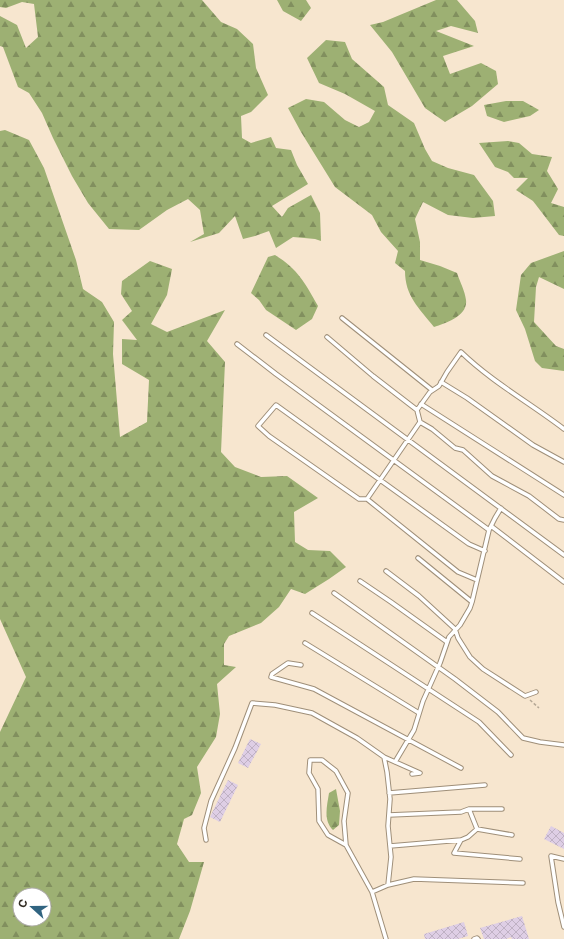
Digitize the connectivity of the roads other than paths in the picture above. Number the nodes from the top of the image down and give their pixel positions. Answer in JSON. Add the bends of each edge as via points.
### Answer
{"nodes":[{"id":1,"x":342,"y":318,"type":"dead end"},
{"id":2,"x":266,"y":335,"type":"dead end"},
{"id":3,"x":327,"y":337,"type":"dead end"},
{"id":4,"x":238,"y":344,"type":"dead end"},
{"id":5,"x":441,"y":382,"type":"junction"},
{"id":6,"x":432,"y":390,"type":"junction"},
{"id":7,"x":421,"y":404,"type":"junction"},
{"id":8,"x":417,"y":410,"type":"junction"},
{"id":9,"x":420,"y":422,"type":"junction"},
{"id":10,"x":564,"y":429,"type":"edge"},
{"id":11,"x":408,"y":439,"type":"junction"},
{"id":12,"x":394,"y":460,"type":"junction"},
{"id":13,"x":564,"y":462,"type":"edge"},
{"id":14,"x":381,"y":480,"type":"junction"},
{"id":15,"x":564,"y":495,"type":"edge"},
{"id":16,"x":367,"y":499,"type":"junction"},
{"id":17,"x":501,"y":508,"type":"junction"},
{"id":18,"x":564,"y":520,"type":"edge"},
{"id":19,"x":490,"y":528,"type":"junction"},
{"id":20,"x":485,"y":551,"type":"junction"},
{"id":21,"x":564,"y":555,"type":"edge"},
{"id":22,"x":418,"y":558,"type":"dead end"},
{"id":23,"x":386,"y":571,"type":"dead end"},
{"id":24,"x":478,"y":580,"type":"junction"},
{"id":25,"x":360,"y":581,"type":"dead end"},
{"id":26,"x":564,"y":582,"type":"edge"},
{"id":27,"x":334,"y":593,"type":"dead end"},
{"id":28,"x":472,"y":602,"type":"junction"},
{"id":29,"x":312,"y":613,"type":"dead end"},
{"id":30,"x":455,"y":629,"type":"junction"},
{"id":31,"x":305,"y":642,"type":"dead end"},
{"id":32,"x":447,"y":642,"type":"junction"},
{"id":33,"x":301,"y":665,"type":"dead end"},
{"id":34,"x":439,"y":667,"type":"junction"},
{"id":35,"x":429,"y":689,"type":"junction"},
{"id":36,"x":536,"y":692,"type":"dead end"},
{"id":37,"x":419,"y":713,"type":"junction"},
{"id":38,"x":408,"y":740,"type":"junction"},
{"id":39,"x":564,"y":745,"type":"edge"},
{"id":40,"x":511,"y":755,"type":"dead end"},
{"id":41,"x":384,"y":757,"type":"junction"},
{"id":42,"x":395,"y":762,"type":"junction"},
{"id":43,"x":460,"y":768,"type":"dead end"},
{"id":44,"x":412,"y":774,"type":"dead end"},
{"id":45,"x":485,"y":785,"type":"dead end"},
{"id":46,"x":389,"y":793,"type":"junction"},
{"id":47,"x":469,"y":809,"type":"junction"},
{"id":48,"x":502,"y":809,"type":"dead end"},
{"id":49,"x":389,"y":815,"type":"junction"},
{"id":50,"x":477,"y":829,"type":"junction"},
{"id":51,"x":512,"y":835,"type":"dead end"},
{"id":52,"x":206,"y":840,"type":"dead end"},
{"id":53,"x":461,"y":840,"type":"junction"},
{"id":54,"x":346,"y":845,"type":"junction"},
{"id":55,"x":390,"y":846,"type":"junction"},
{"id":56,"x":520,"y":859,"type":"dead end"},
{"id":57,"x":564,"y":859,"type":"edge"},
{"id":58,"x":523,"y":883,"type":"dead end"},
{"id":59,"x":388,"y":885,"type":"junction"},
{"id":60,"x":372,"y":892,"type":"junction"},
{"id":61,"x":558,"y":898,"type":"junction"},
{"id":62,"x":564,"y":900,"type":"edge"},
{"id":63,"x":564,"y":926,"type":"edge"},
{"id":64,"x":386,"y":939,"type":"edge"},
{"id":65,"x":474,"y":939,"type":"edge"},
{"id":66,"x":478,"y":939,"type":"edge"}],
"edges":[{"from":1,"to":6,"type":"lane"},
{"from":2,"to":11,"type":"lane"},
{"from":3,"to":8,"type":"lane"},
{"from":4,"to":12,"type":"lane"},
{"from":5,"to":6,"type":"lane"},
{"from":5,"to":10,"type":"lane","via":[[462,352],[477,367]]},
{"from":5,"to":13,"type":"lane","via":[[533,445]]},
{"from":6,"to":7,"type":"lane"},
{"from":7,"to":8,"type":"lane"},
{"from":7,"to":15,"type":"lane"},
{"from":8,"to":9,"type":"lane"},
{"from":9,"to":11,"type":"lane"},
{"from":9,"to":18,"type":"lane","via":[[455,448],[464,450],[492,476],[529,496],[558,519]]},
{"from":11,"to":12,"type":"lane"},
{"from":11,"to":17,"type":"lane"},
{"from":12,"to":14,"type":"lane"},
{"from":12,"to":19,"type":"lane"},
{"from":14,"to":16,"type":"lane"},
{"from":14,"to":16,"type":"lane","via":[[276,405],[258,426],[360,499]]},
{"from":14,"to":20,"type":"lane","via":[[469,544]]},
{"from":16,"to":24,"type":"lane","via":[[458,572]]},
{"from":17,"to":19,"type":"lane"},
{"from":17,"to":21,"type":"lane"},
{"from":19,"to":20,"type":"lane"},
{"from":19,"to":26,"type":"lane"},
{"from":20,"to":24,"type":"lane"},
{"from":22,"to":28,"type":"lane"},
{"from":23,"to":30,"type":"lane","via":[[419,596]]},
{"from":24,"to":28,"type":"lane"},
{"from":25,"to":32,"type":"lane"},
{"from":27,"to":34,"type":"lane"},
{"from":28,"to":30,"type":"lane"},
{"from":29,"to":35,"type":"lane"},
{"from":30,"to":32,"type":"lane"},
{"from":30,"to":36,"type":"lane","via":[[470,657],[483,669],[526,696]]},
{"from":31,"to":37,"type":"lane"},
{"from":32,"to":34,"type":"lane"},
{"from":33,"to":38,"type":"lane","via":[[288,663],[271,677],[314,689]]},
{"from":34,"to":35,"type":"lane"},
{"from":34,"to":39,"type":"lane","via":[[498,712],[523,738]]},
{"from":35,"to":37,"type":"lane"},
{"from":35,"to":40,"type":"lane","via":[[479,722]]},
{"from":37,"to":38,"type":"lane"},
{"from":38,"to":42,"type":"lane"},
{"from":38,"to":43,"type":"lane"},
{"from":41,"to":42,"type":"lane"},
{"from":41,"to":46,"type":"lane"},
{"from":41,"to":52,"type":"lane","via":[[357,738],[312,713],[275,705],[252,704],[211,800],[204,828]]},
{"from":42,"to":44,"type":"lane","via":[[420,773]]},
{"from":45,"to":46,"type":"lane"},
{"from":46,"to":49,"type":"lane"},
{"from":47,"to":48,"type":"lane"},
{"from":47,"to":49,"type":"lane","via":[[461,812]]},
{"from":47,"to":50,"type":"lane"},
{"from":49,"to":55,"type":"lane"},
{"from":50,"to":51,"type":"lane"},
{"from":50,"to":53,"type":"lane"},
{"from":53,"to":55,"type":"lane"},
{"from":53,"to":56,"type":"lane","via":[[454,853]]},
{"from":54,"to":54,"type":"lane","via":[[344,821],[348,793],[336,771],[322,760],[310,760],[309,773],[318,789],[319,821],[328,835]]},
{"from":54,"to":60,"type":"lane"},
{"from":55,"to":59,"type":"lane"},
{"from":57,"to":61,"type":"lane","via":[[551,856]]},
{"from":58,"to":59,"type":"lane","via":[[414,880]]},
{"from":59,"to":60,"type":"lane"},
{"from":60,"to":64,"type":"lane"},
{"from":61,"to":62,"type":"lane"},
{"from":61,"to":63,"type":"lane"},
{"from":65,"to":66,"type":"lane"}]}
